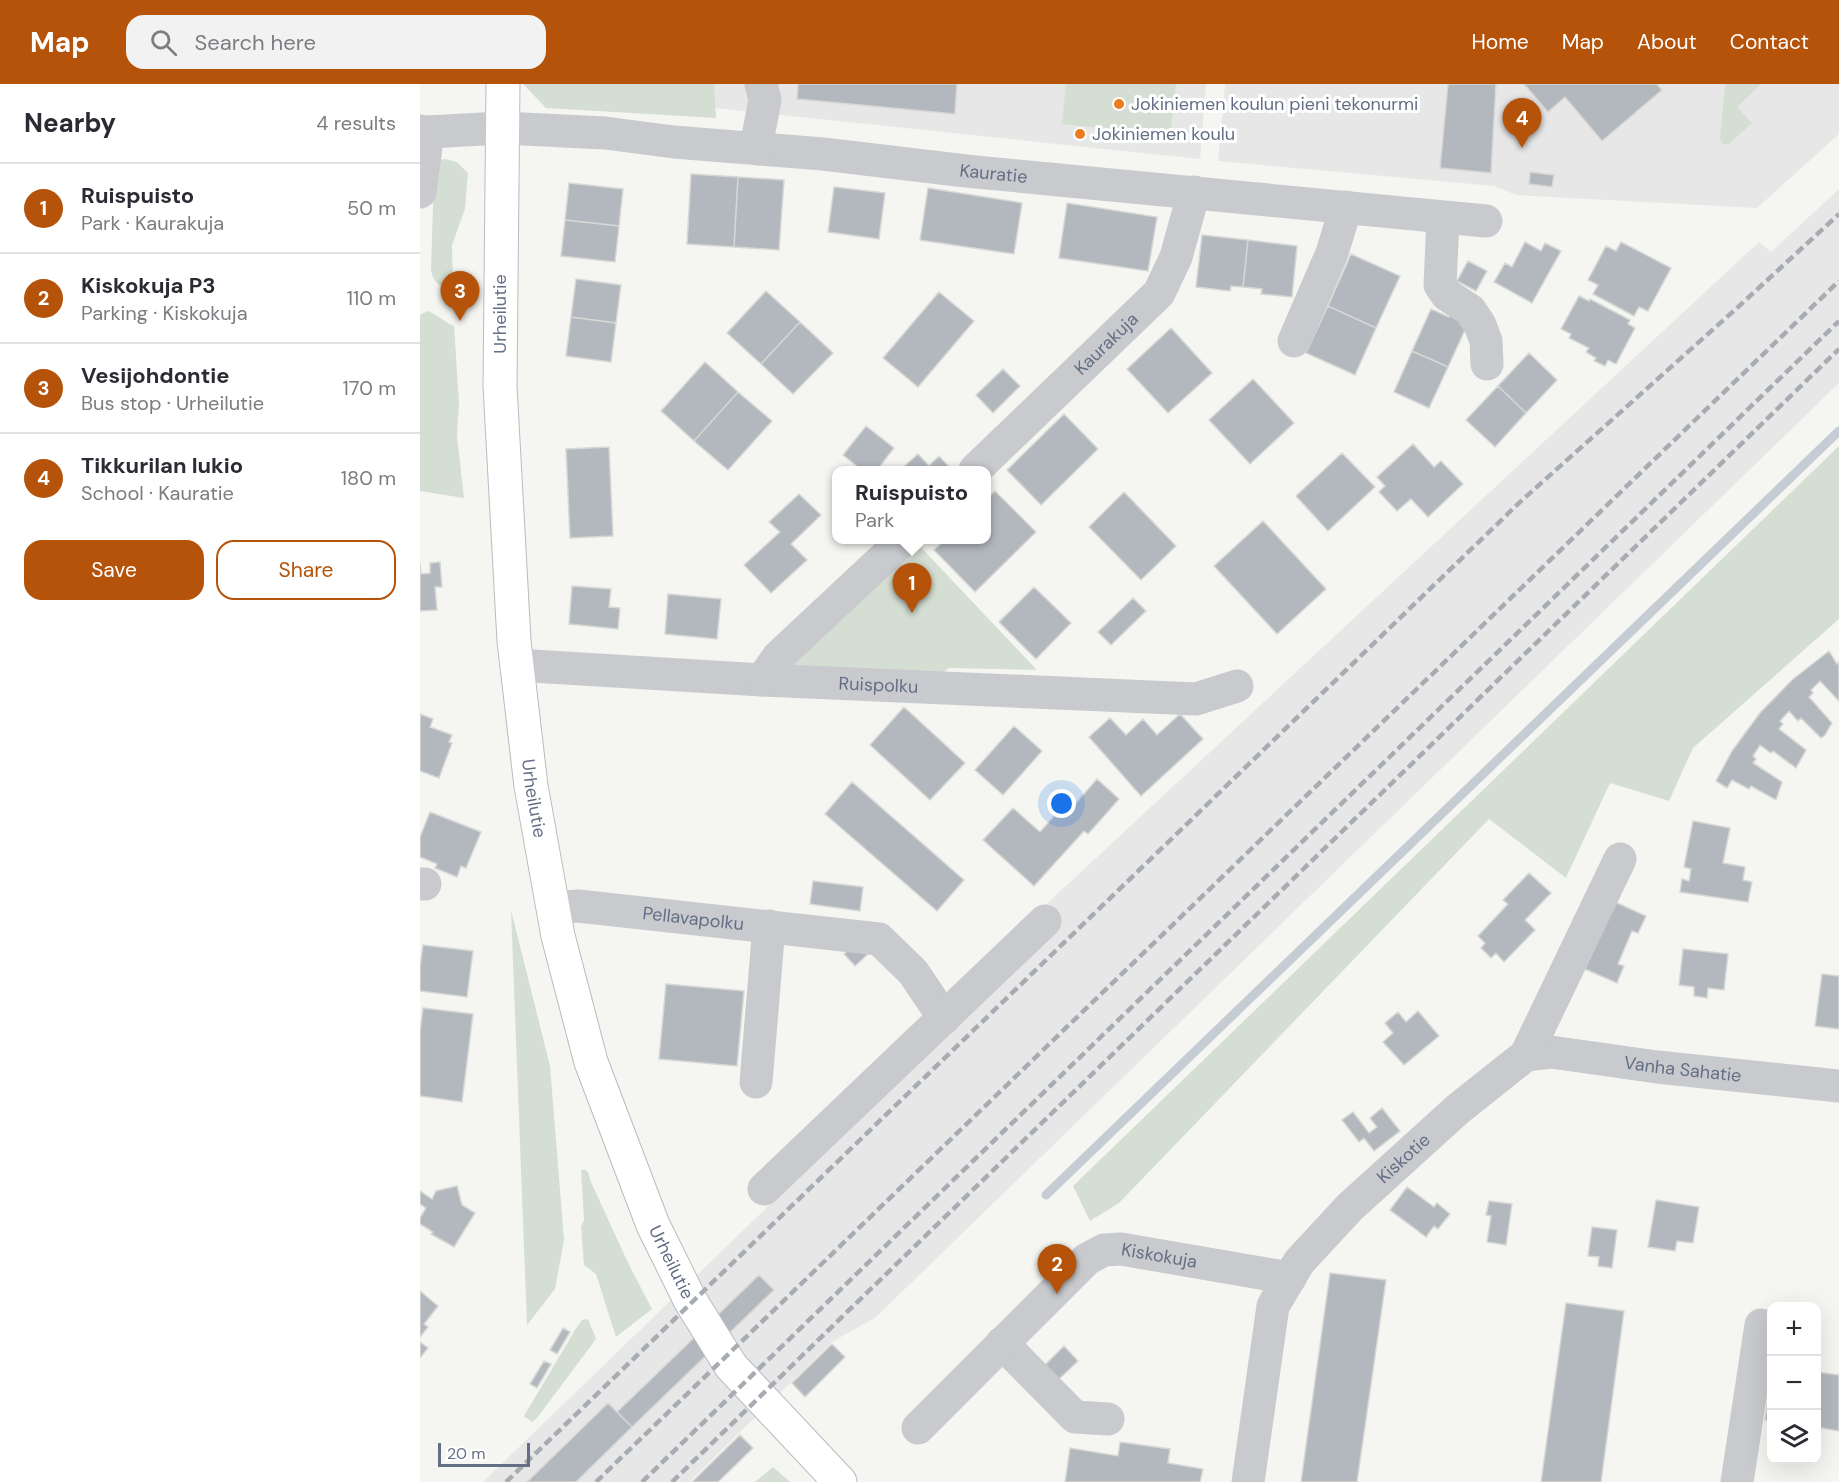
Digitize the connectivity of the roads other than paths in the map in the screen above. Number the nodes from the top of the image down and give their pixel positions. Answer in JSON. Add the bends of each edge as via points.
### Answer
{"nodes":[{"id":1,"x":503,"y":84,"type":"edge"},
{"id":2,"x":761,"y":84,"type":"edge"},
{"id":3,"x":501,"y":128,"type":"junction"},
{"id":4,"x":424,"y":131,"type":"edge"},
{"id":5,"x":759,"y":149,"type":"junction"},
{"id":6,"x":420,"y":192,"type":"edge"},
{"id":7,"x":1194,"y":192,"type":"junction"},
{"id":8,"x":1346,"y":207,"type":"junction"},
{"id":9,"x":1443,"y":218,"type":"junction"},
{"id":10,"x":1486,"y":220,"type":"dead end"},
{"id":11,"x":1294,"y":341,"type":"dead end"},
{"id":12,"x":1487,"y":364,"type":"dead end"},
{"id":13,"x":980,"y":466,"type":"edge"},
{"id":14,"x":899,"y":544,"type":"edge"},
{"id":15,"x":516,"y":665,"type":"junction"},
{"id":16,"x":762,"y":680,"type":"junction"},
{"id":17,"x":1237,"y":686,"type":"dead end"},
{"id":18,"x":1620,"y":859,"type":"dead end"},
{"id":19,"x":553,"y":908,"type":"junction"},
{"id":20,"x":1045,"y":921,"type":"dead end"},
{"id":21,"x":769,"y":926,"type":"junction"},
{"id":22,"x":944,"y":1018,"type":"junction"},
{"id":23,"x":1526,"y":1055,"type":"junction"},
{"id":24,"x":756,"y":1082,"type":"dead end"},
{"id":25,"x":1839,"y":1086,"type":"edge"},
{"id":26,"x":764,"y":1189,"type":"dead end"},
{"id":27,"x":1290,"y":1278,"type":"junction"},
{"id":28,"x":1761,"y":1325,"type":"dead end"},
{"id":29,"x":1002,"y":1343,"type":"junction"},
{"id":30,"x":1108,"y":1419,"type":"dead end"},
{"id":31,"x":918,"y":1428,"type":"dead end"},
{"id":32,"x":840,"y":1482,"type":"edge"},
{"id":33,"x":1248,"y":1482,"type":"edge"},
{"id":34,"x":1737,"y":1482,"type":"edge"}],
"edges":[{"from":1,"to":3,"type":"main road","name":"Urheilutie"},
{"from":2,"to":5,"type":"street","via":[[765,100]]},
{"from":3,"to":4,"type":"street","name":"Kauratie"},
{"from":3,"to":5,"type":"street","name":"Kauratie","via":[[605,133]]},
{"from":3,"to":15,"type":"main road","name":"Urheilutie","via":[[500,386]]},
{"from":4,"to":6,"type":"street"},
{"from":5,"to":7,"type":"street","name":"Kauratie"},
{"from":7,"to":8,"type":"street","name":"Kauratie"},
{"from":7,"to":13,"type":"street","name":"Kaurakuja","via":[[1176,257],[1159,292]]},
{"from":8,"to":9,"type":"street","name":"Kauratie"},
{"from":8,"to":11,"type":"street","via":[[1332,253]]},
{"from":9,"to":10,"type":"street","name":"Kauratie"},
{"from":9,"to":12,"type":"street","via":[[1440,285],[1447,295],[1470,310],[1480,325],[1486,341]]},
{"from":14,"to":16,"type":"street","via":[[778,657]]},
{"from":15,"to":16,"type":"street","name":"Ruispolku"},
{"from":15,"to":19,"type":"main road","name":"Urheilutie","via":[[531,786]]},
{"from":16,"to":17,"type":"street","name":"Ruispolku","via":[[1196,699]]},
{"from":18,"to":23,"type":"street","name":"Kiskotie"},
{"from":19,"to":21,"type":"street","name":"Pellavapolku","via":[[578,906]]},
{"from":19,"to":32,"type":"main road","name":"Urheilutie","via":[[591,1062],[653,1225],[690,1300],[731,1366]]},
{"from":20,"to":22,"type":"street"},
{"from":21,"to":22,"type":"street","name":"Pellavapolku","via":[[879,939],[913,972]]},
{"from":21,"to":24,"type":"street"},
{"from":22,"to":26,"type":"street"},
{"from":23,"to":25,"type":"street","name":"Vanha Sahatie","via":[[1551,1052]]},
{"from":23,"to":27,"type":"street","name":"Kiskotie","via":[[1458,1109],[1350,1207],[1299,1262]]},
{"from":27,"to":29,"type":"street","name":"Kiskokuja","via":[[1121,1249],[1104,1250],[1087,1259]]},
{"from":27,"to":33,"type":"street","name":"Kiskotie","via":[[1273,1306]]},
{"from":28,"to":34,"type":"street"},
{"from":29,"to":30,"type":"street","via":[[1075,1417]]},
{"from":29,"to":31,"type":"street","name":"Kiskokuja"}]}
